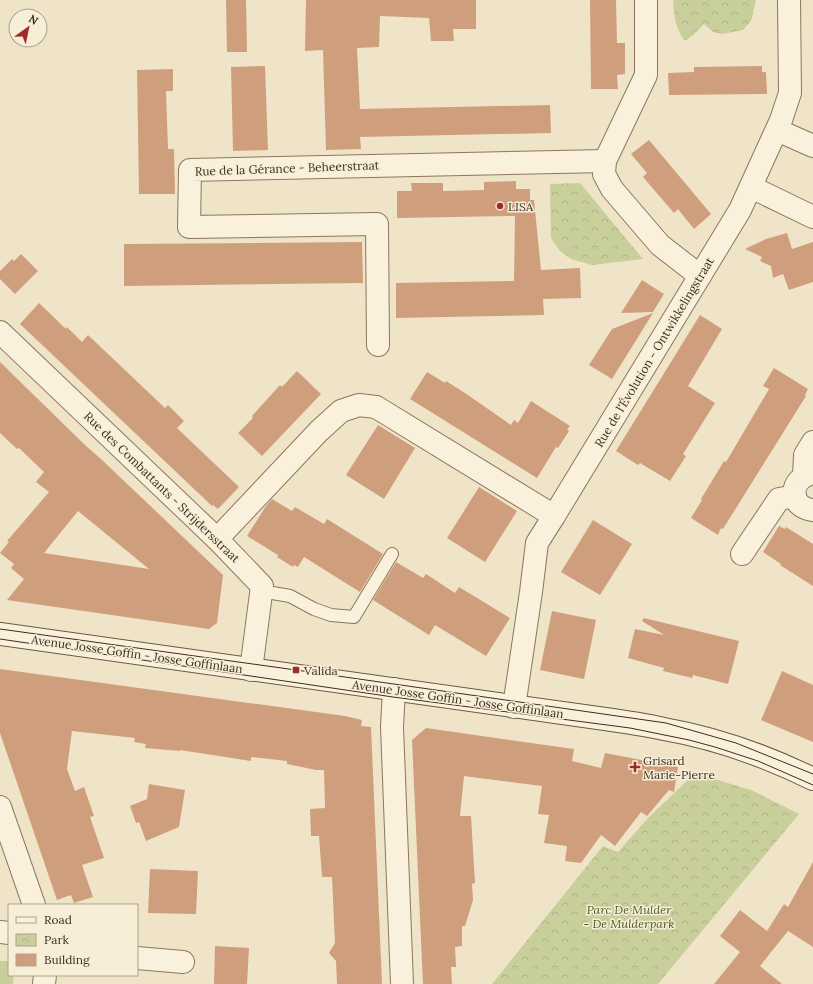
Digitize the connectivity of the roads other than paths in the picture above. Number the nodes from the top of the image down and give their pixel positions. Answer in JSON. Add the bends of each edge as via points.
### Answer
{"nodes":[{"id":1,"x":646,"y":0,"type":"edge"},
{"id":2,"x":789,"y":0,"type":"edge"},
{"id":3,"x":777,"y":130,"type":"junction"},
{"id":4,"x":813,"y":146,"type":"edge"},
{"id":5,"x":605,"y":161,"type":"junction"},
{"id":6,"x":751,"y":187,"type":"junction"},
{"id":7,"x":813,"y":217,"type":"edge"},
{"id":8,"x":700,"y":276,"type":"junction"},
{"id":9,"x":0,"y":332,"type":"edge"},
{"id":10,"x":382,"y":336,"type":"dead end"},
{"id":11,"x":813,"y":442,"type":"edge"},
{"id":12,"x":809,"y":474,"type":"edge"},
{"id":13,"x":795,"y":496,"type":"junction"},
{"id":14,"x":813,"y":510,"type":"edge"},
{"id":15,"x":554,"y":516,"type":"junction"},
{"id":16,"x":217,"y":539,"type":"junction"},
{"id":17,"x":392,"y":554,"type":"dead end"},
{"id":18,"x":742,"y":554,"type":"dead end"},
{"id":19,"x":261,"y":591,"type":"junction"},
{"id":20,"x":0,"y":634,"type":"edge"},
{"id":21,"x":251,"y":670,"type":"junction"},
{"id":22,"x":394,"y":689,"type":"junction"},
{"id":23,"x":514,"y":706,"type":"junction"},
{"id":24,"x":813,"y":780,"type":"edge"},
{"id":25,"x":0,"y":807,"type":"edge"},
{"id":26,"x":34,"y":904,"type":"edge"},
{"id":27,"x":138,"y":958,"type":"edge"},
{"id":28,"x":183,"y":962,"type":"dead end"},
{"id":29,"x":402,"y":984,"type":"edge"}],
"edges":[{"from":1,"to":5,"type":"street","via":[[646,75]]},
{"from":2,"to":3,"type":"street","name":"Rue de l'Évolution - Ontwikkelingstraat","via":[[790,93]]},
{"from":3,"to":4,"type":"street"},
{"from":3,"to":6,"type":"street","name":"Rue de l'Évolution - Ontwikkelingstraat"},
{"from":5,"to":8,"type":"street","via":[[604,174],[612,189],[660,245]]},
{"from":5,"to":10,"type":"street","name":"Rue de la Gérance - Beheerstraat","via":[[190,170],[189,227],[377,224]]},
{"from":6,"to":7,"type":"street"},
{"from":6,"to":8,"type":"street","name":"Rue de l'Évolution - Ontwikkelingstraat"},
{"from":8,"to":15,"type":"street","name":"Rue de l'Évolution - Ontwikkelingstraat"},
{"from":9,"to":16,"type":"street","name":"Rue des Combattants - Strijdersstraat"},
{"from":11,"to":12,"type":"street","via":[[805,455]]},
{"from":12,"to":13,"type":"street","via":[[798,481]]},
{"from":13,"to":14,"type":"street","via":[[804,508]]},
{"from":13,"to":18,"type":"street","via":[[779,499]]},
{"from":15,"to":16,"type":"street","via":[[376,407],[359,405],[341,411]]},
{"from":15,"to":23,"type":"street","name":"Rue de l'Évolution - Ontwikkelingstraat","via":[[537,543]]},
{"from":16,"to":19,"type":"street","name":"Rue des Combattants - Strijdersstraat","via":[[262,586]]},
{"from":17,"to":19,"type":"lane","via":[[354,617],[331,615],[290,596]]},
{"from":19,"to":21,"type":"street"},
{"from":20,"to":21,"type":"street","name":"Avenue Josse Goffin - Josse Goffinlaan"},
{"from":21,"to":22,"type":"street","name":"Avenue Josse Goffin - Josse Goffinlaan"},
{"from":22,"to":23,"type":"street","name":"Avenue Josse Goffin - Josse Goffinlaan"},
{"from":22,"to":29,"type":"street","via":[[392,727]]},
{"from":23,"to":24,"type":"street","name":"Avenue Josse Goffin - Josse Goffinlaan","via":[[665,729],[734,747]]},
{"from":25,"to":26,"type":"street"},
{"from":27,"to":28,"type":"street"}]}
